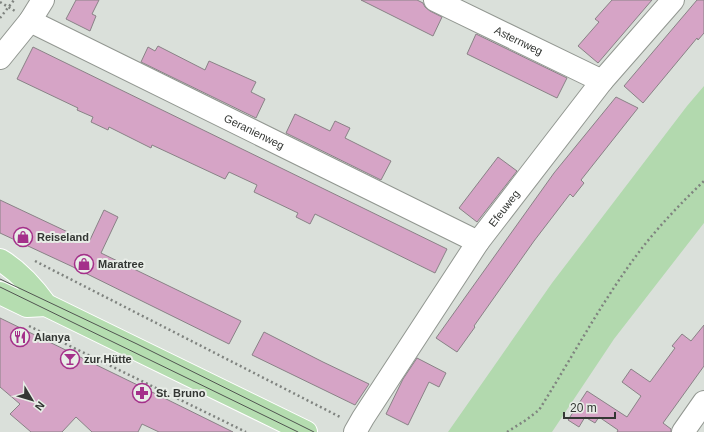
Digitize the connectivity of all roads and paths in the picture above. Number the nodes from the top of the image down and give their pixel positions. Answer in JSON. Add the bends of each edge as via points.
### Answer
{"nodes":[{"id":1,"x":14,"y":0,"type":"edge"},
{"id":2,"x":43,"y":0,"type":"edge"},
{"id":3,"x":435,"y":0,"type":"edge"},
{"id":4,"x":673,"y":0,"type":"edge"},
{"id":5,"x":0,"y":2,"type":"edge"},
{"id":6,"x":9,"y":7,"type":"junction"},
{"id":7,"x":0,"y":18,"type":"edge"},
{"id":8,"x":30,"y":21,"type":"junction"},
{"id":9,"x":0,"y":58,"type":"edge"},
{"id":10,"x":602,"y":81,"type":"junction"},
{"id":11,"x":704,"y":182,"type":"edge"},
{"id":12,"x":478,"y":242,"type":"junction"},
{"id":13,"x":29,"y":258,"type":"dead end"},
{"id":14,"x":0,"y":260,"type":"edge"},
{"id":15,"x":0,"y":293,"type":"edge"},
{"id":16,"x":46,"y":304,"type":"junction"},
{"id":17,"x":27,"y":325,"type":"dead end"},
{"id":18,"x":704,"y":402,"type":"edge"},
{"id":19,"x":279,"y":426,"type":"edge"},
{"id":20,"x":356,"y":429,"type":"edge"},
{"id":21,"x":246,"y":432,"type":"edge"},
{"id":22,"x":306,"y":432,"type":"edge"},
{"id":23,"x":507,"y":432,"type":"edge"},
{"id":24,"x":683,"y":432,"type":"edge"}],
"edges":[{"from":1,"to":6,"type":"path"},
{"from":2,"to":8,"type":"street"},
{"from":3,"to":10,"type":"street","name":"Asternweg"},
{"from":4,"to":10,"type":"street","name":"Efeuweg"},
{"from":5,"to":6,"type":"path"},
{"from":6,"to":7,"type":"path"},
{"from":8,"to":9,"type":"street"},
{"from":8,"to":12,"type":"street","name":"Geranienweg"},
{"from":10,"to":12,"type":"street","name":"Efeuweg"},
{"from":11,"to":23,"type":"path","via":[[642,248],[619,280],[539,410]]},
{"from":12,"to":20,"type":"street","name":"Efeuweg"},
{"from":13,"to":20,"type":"path"},
{"from":14,"to":16,"type":"main road","via":[[33,286]]},
{"from":15,"to":16,"type":"main road","via":[[27,306]]},
{"from":16,"to":19,"type":"main road"},
{"from":17,"to":21,"type":"path"},
{"from":18,"to":24,"type":"street"},
{"from":19,"to":22,"type":"main road"}]}
